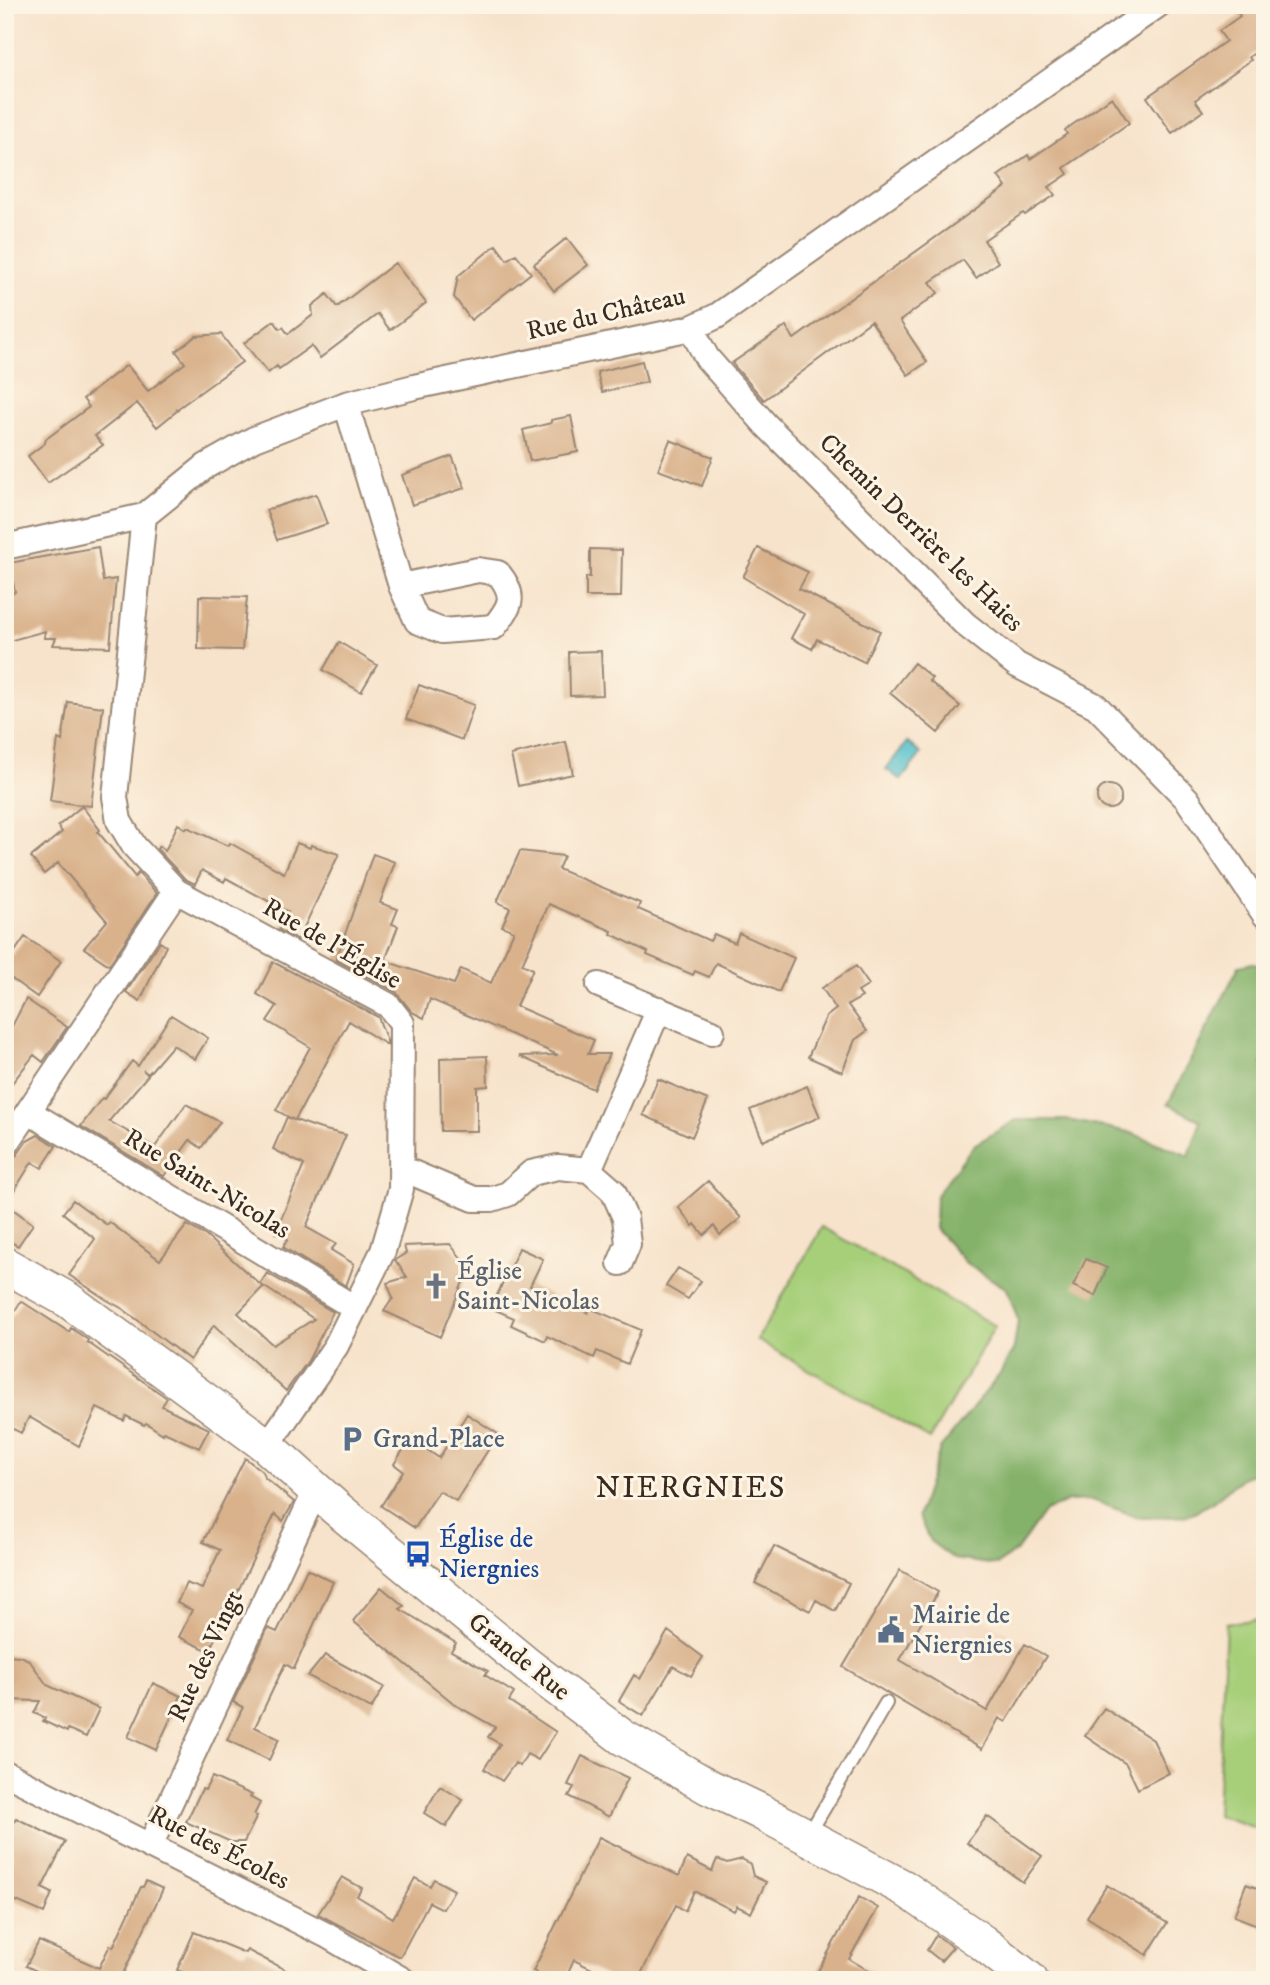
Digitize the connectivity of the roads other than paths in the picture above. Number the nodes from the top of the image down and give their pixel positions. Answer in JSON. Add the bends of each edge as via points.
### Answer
{"nodes":[{"id":1,"x":1158,"y":5,"type":"edge"},
{"id":2,"x":691,"y":328,"type":"junction"},
{"id":3,"x":346,"y":404,"type":"junction"},
{"id":4,"x":144,"y":516,"type":"junction"},
{"id":5,"x":5,"y":547,"type":"edge"},
{"id":6,"x":401,"y":586,"type":"dead end"},
{"id":7,"x":176,"y":891,"type":"junction"},
{"id":8,"x":1265,"y":915,"type":"edge"},
{"id":9,"x":598,"y":985,"type":"dead end"},
{"id":10,"x":659,"y":1009,"type":"junction"},
{"id":11,"x":712,"y":1032,"type":"dead end"},
{"id":12,"x":29,"y":1112,"type":"junction"},
{"id":13,"x":5,"y":1146,"type":"edge"},
{"id":14,"x":401,"y":1168,"type":"junction"},
{"id":15,"x":589,"y":1170,"type":"junction"},
{"id":16,"x":620,"y":1263,"type":"dead end"},
{"id":17,"x":5,"y":1265,"type":"edge"},
{"id":18,"x":355,"y":1308,"type":"junction"},
{"id":19,"x":267,"y":1446,"type":"junction"},
{"id":20,"x":316,"y":1490,"type":"junction"},
{"id":21,"x":886,"y":1703,"type":"dead end"},
{"id":22,"x":5,"y":1773,"type":"edge"},
{"id":23,"x":807,"y":1838,"type":"junction"},
{"id":24,"x":150,"y":1846,"type":"junction"},
{"id":25,"x":403,"y":1980,"type":"edge"},
{"id":26,"x":1030,"y":1980,"type":"edge"}],
"edges":[{"from":1,"to":2,"type":"street","name":"Rue du Château","via":[[717,316]]},
{"from":2,"to":3,"type":"street","name":"Rue du Château"},
{"from":2,"to":8,"type":"street","name":"Chemin Derrière les Haies","via":[[707,358],[766,425],[965,624],[1017,665],[1096,706],[1187,799]]},
{"from":3,"to":4,"type":"street","name":"Rue du Château","via":[[254,439],[206,466]]},
{"from":3,"to":6,"type":"street"},
{"from":4,"to":5,"type":"street","name":"Rue du Château"},
{"from":4,"to":7,"type":"street","name":"Rue de l'Église","via":[[115,797],[119,821],[134,846]]},
{"from":7,"to":12,"type":"street"},
{"from":7,"to":14,"type":"street","name":"Rue de l'Église","via":[[388,1005],[402,1023]]},
{"from":9,"to":10,"type":"street"},
{"from":10,"to":11,"type":"street"},
{"from":10,"to":15,"type":"street"},
{"from":12,"to":13,"type":"street"},
{"from":12,"to":18,"type":"street","name":"Rue Saint-Nicolas"},
{"from":14,"to":15,"type":"street","via":[[474,1199],[508,1194],[531,1173],[558,1167]]},
{"from":14,"to":18,"type":"street","name":"Rue de l'Église","via":[[401,1189],[383,1251]]},
{"from":15,"to":16,"type":"street","via":[[613,1191],[625,1218],[628,1244]]},
{"from":17,"to":19,"type":"street","name":"Grande Rue","via":[[68,1300]]},
{"from":18,"to":19,"type":"street","name":"Rue de l'Église","via":[[336,1346]]},
{"from":19,"to":20,"type":"street","name":"Grande Rue"},
{"from":20,"to":23,"type":"street","name":"Grande Rue","via":[[528,1666],[622,1737]]},
{"from":20,"to":24,"type":"street","name":"Rue des Vingt"},
{"from":21,"to":23,"type":"lane"},
{"from":22,"to":24,"type":"street","name":"Rue des Écoles"},
{"from":23,"to":26,"type":"street","name":"Grande Rue","via":[[904,1888]]},
{"from":24,"to":25,"type":"street","name":"Rue des Écoles","via":[[326,1935]]}]}
